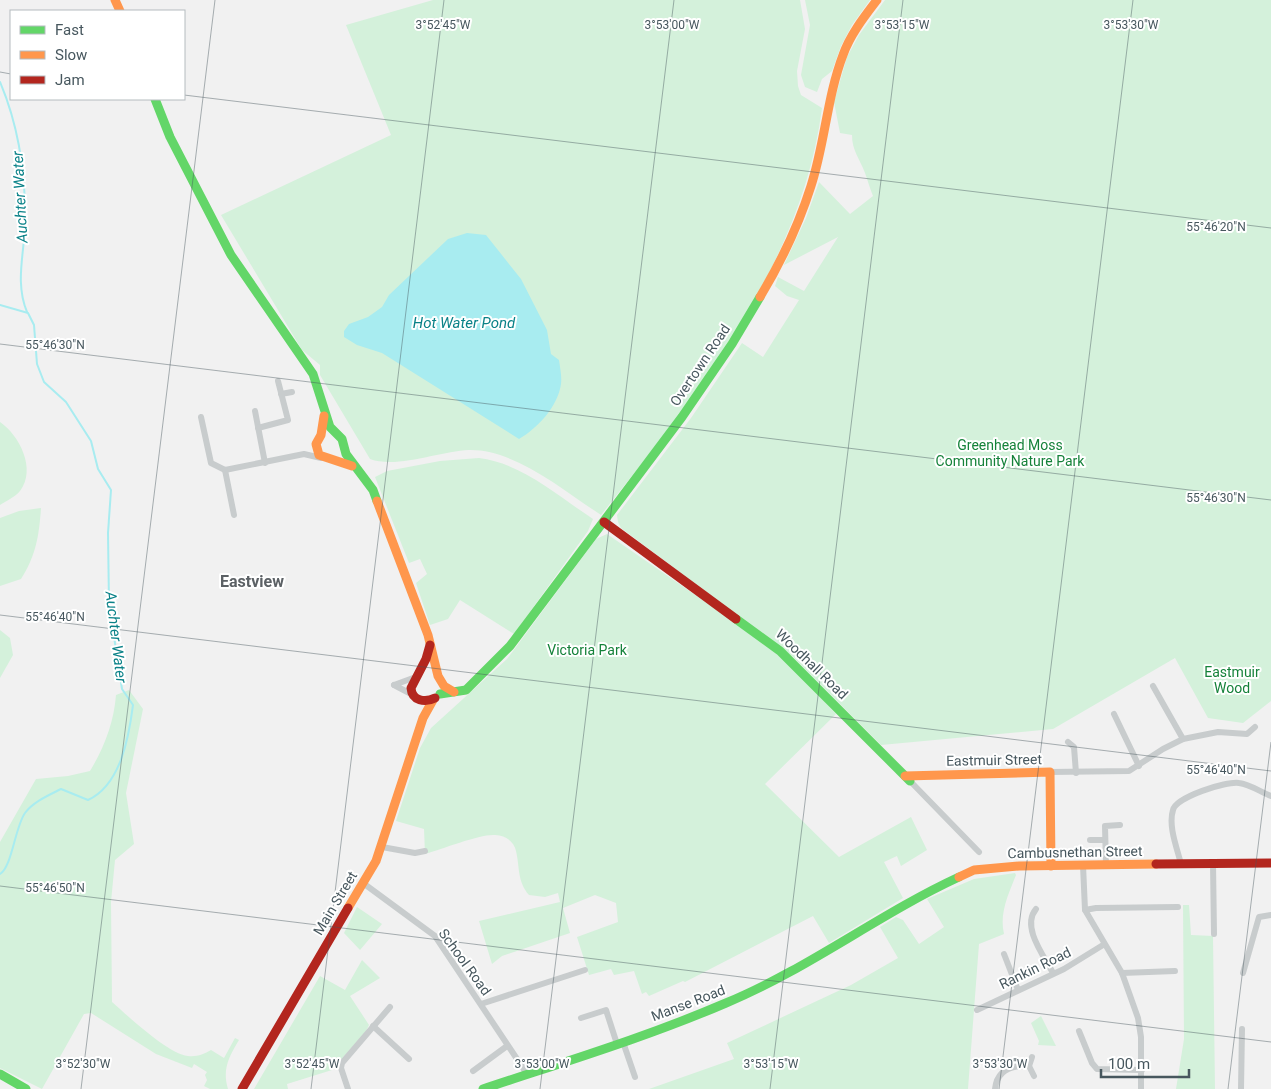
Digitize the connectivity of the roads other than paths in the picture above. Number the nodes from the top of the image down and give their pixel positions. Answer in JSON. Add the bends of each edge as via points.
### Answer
{"nodes":[{"id":1,"x":877,"y":0,"type":"edge"},
{"id":2,"x":155,"y":100,"type":"edge"},
{"id":3,"x":278,"y":381,"type":"dead end"},
{"id":4,"x":292,"y":392,"type":"dead end"},
{"id":5,"x":282,"y":394,"type":"junction"},
{"id":6,"x":255,"y":410,"type":"dead end"},
{"id":7,"x":324,"y":410,"type":"junction"},
{"id":8,"x":201,"y":417,"type":"dead end"},
{"id":9,"x":258,"y":428,"type":"junction"},
{"id":10,"x":336,"y":434,"type":"junction"},
{"id":11,"x":321,"y":435,"type":"junction"},
{"id":12,"x":316,"y":444,"type":"junction"},
{"id":13,"x":343,"y":450,"type":"junction"},
{"id":14,"x":304,"y":454,"type":"junction"},
{"id":15,"x":322,"y":458,"type":"junction"},
{"id":16,"x":337,"y":458,"type":"junction"},
{"id":17,"x":265,"y":463,"type":"junction"},
{"id":18,"x":225,"y":470,"type":"junction"},
{"id":19,"x":359,"y":471,"type":"junction"},
{"id":20,"x":234,"y":515,"type":"dead end"},
{"id":21,"x":604,"y":522,"type":"junction"},
{"id":22,"x":430,"y":644,"type":"junction"},
{"id":23,"x":416,"y":675,"type":"junction"},
{"id":24,"x":439,"y":678,"type":"junction"},
{"id":25,"x":1153,"y":686,"type":"dead end"},
{"id":26,"x":455,"y":692,"type":"junction"},
{"id":27,"x":416,"y":697,"type":"junction"},
{"id":28,"x":436,"y":697,"type":"junction"},
{"id":29,"x":1114,"y":714,"type":"dead end"},
{"id":30,"x":423,"y":718,"type":"junction"},
{"id":31,"x":1255,"y":727,"type":"dead end"},
{"id":32,"x":1184,"y":739,"type":"junction"},
{"id":33,"x":1068,"y":742,"type":"dead end"},
{"id":34,"x":1139,"y":766,"type":"junction"},
{"id":35,"x":1050,"y":772,"type":"junction"},
{"id":36,"x":1076,"y":773,"type":"junction"},
{"id":37,"x":908,"y":779,"type":"junction"},
{"id":38,"x":1271,"y":796,"type":"edge"},
{"id":39,"x":1120,"y":825,"type":"dead end"},
{"id":40,"x":1090,"y":840,"type":"dead end"},
{"id":41,"x":1105,"y":840,"type":"junction"},
{"id":42,"x":382,"y":847,"type":"junction"},
{"id":43,"x":425,"y":851,"type":"dead end"},
{"id":44,"x":979,"y":852,"type":"dead end"},
{"id":45,"x":1271,"y":863,"type":"edge"},
{"id":46,"x":1181,"y":864,"type":"junction"},
{"id":47,"x":1213,"y":864,"type":"junction"},
{"id":48,"x":1082,"y":865,"type":"junction"},
{"id":49,"x":1106,"y":865,"type":"junction"},
{"id":50,"x":1051,"y":866,"type":"junction"},
{"id":51,"x":363,"y":883,"type":"junction"},
{"id":52,"x":1178,"y":907,"type":"dead end"},
{"id":53,"x":1036,"y":909,"type":"dead end"},
{"id":54,"x":1085,"y":910,"type":"junction"},
{"id":55,"x":890,"y":914,"type":"joint"},
{"id":56,"x":1271,"y":915,"type":"edge"},
{"id":57,"x":1214,"y":934,"type":"dead end"},
{"id":58,"x":1104,"y":945,"type":"junction"},
{"id":59,"x":1004,"y":954,"type":"dead end"},
{"id":60,"x":585,"y":970,"type":"dead end"},
{"id":61,"x":1175,"y":971,"type":"dead end"},
{"id":62,"x":1053,"y":973,"type":"junction"},
{"id":63,"x":1122,"y":973,"type":"junction"},
{"id":64,"x":1242,"y":974,"type":"dead end"},
{"id":65,"x":1018,"y":990,"type":"junction"},
{"id":66,"x":481,"y":1004,"type":"junction"},
{"id":67,"x":390,"y":1008,"type":"dead end"},
{"id":68,"x":977,"y":1010,"type":"dead end"},
{"id":69,"x":581,"y":1018,"type":"dead end"},
{"id":70,"x":373,"y":1026,"type":"junction"},
{"id":71,"x":1242,"y":1029,"type":"dead end"},
{"id":72,"x":1079,"y":1031,"type":"dead end"},
{"id":73,"x":620,"y":1043,"type":"junction"},
{"id":74,"x":507,"y":1046,"type":"junction"},
{"id":75,"x":1032,"y":1057,"type":"dead end"},
{"id":76,"x":409,"y":1059,"type":"dead end"},
{"id":77,"x":999,"y":1064,"type":"dead end"},
{"id":78,"x":1029,"y":1066,"type":"junction"},
{"id":79,"x":1004,"y":1070,"type":"junction"},
{"id":80,"x":1142,"y":1070,"type":"junction"},
{"id":81,"x":473,"y":1071,"type":"dead end"},
{"id":82,"x":0,"y":1074,"type":"edge"},
{"id":83,"x":527,"y":1074,"type":"junction"},
{"id":84,"x":624,"y":1074,"type":"dead end"},
{"id":85,"x":1034,"y":1076,"type":"dead end"},
{"id":86,"x":26,"y":1089,"type":"edge"},
{"id":87,"x":242,"y":1089,"type":"edge"},
{"id":88,"x":348,"y":1089,"type":"edge"},
{"id":89,"x":483,"y":1089,"type":"edge"},
{"id":90,"x":995,"y":1089,"type":"edge"},
{"id":91,"x":1141,"y":1089,"type":"edge"},
{"id":92,"x":1241,"y":1089,"type":"edge"}],
"edges":[{"from":1,"to":21,"type":"main road","name":"Overtown Road","via":[[857,27],[843,54],[812,184],[778,267],[721,360]]},
{"from":2,"to":7,"type":"main road","via":[[170,137],[231,255],[302,358],[318,385]]},
{"from":3,"to":5,"type":"street"},
{"from":4,"to":5,"type":"street"},
{"from":5,"to":9,"type":"street","via":[[288,420]]},
{"from":6,"to":9,"type":"street"},
{"from":7,"to":10,"type":"main road"},
{"from":7,"to":11,"type":"main road"},
{"from":8,"to":18,"type":"street","via":[[211,463]]},
{"from":9,"to":17,"type":"street"},
{"from":10,"to":11,"type":"main road"},
{"from":10,"to":13,"type":"main road","via":[[343,442]]},
{"from":11,"to":12,"type":"main road"},
{"from":12,"to":14,"type":"street"},
{"from":12,"to":15,"type":"main road"},
{"from":13,"to":16,"type":"main road"},
{"from":13,"to":19,"type":"main road"},
{"from":14,"to":15,"type":"street"},
{"from":14,"to":17,"type":"street"},
{"from":15,"to":16,"type":"main road"},
{"from":16,"to":19,"type":"main road"},
{"from":17,"to":18,"type":"street"},
{"from":18,"to":20,"type":"street"},
{"from":19,"to":22,"type":"main road","via":[[376,497]]},
{"from":21,"to":26,"type":"main road","name":"Overtown Road","via":[[510,646],[466,690]]},
{"from":21,"to":37,"type":"main road","name":"Woodhall Road","via":[[780,651]]},
{"from":22,"to":23,"type":"main road","via":[[427,658]]},
{"from":22,"to":24,"type":"main road"},
{"from":23,"to":24,"type":"main road","via":[[429,671]]},
{"from":23,"to":27,"type":"main road","via":[[411,687]]},
{"from":23,"to":27,"type":"street","via":[[394,685]]},
{"from":24,"to":26,"type":"main road","via":[[444,686]]},
{"from":24,"to":28,"type":"main road"},
{"from":25,"to":32,"type":"street"},
{"from":26,"to":28,"type":"main road","name":"Overtown Road"},
{"from":27,"to":28,"type":"main road","via":[[425,702]]},
{"from":27,"to":30,"type":"main road"},
{"from":28,"to":30,"type":"main road","name":"Main Street"},
{"from":29,"to":34,"type":"street"},
{"from":30,"to":42,"type":"main road","name":"Main Street"},
{"from":31,"to":32,"type":"street","via":[[1247,734],[1218,732]]},
{"from":32,"to":34,"type":"street"},
{"from":33,"to":36,"type":"street","via":[[1074,747]]},
{"from":34,"to":36,"type":"street","via":[[1122,772]]},
{"from":35,"to":36,"type":"street"},
{"from":35,"to":37,"type":"main road","name":"Eastmuir Street"},
{"from":35,"to":50,"type":"main road","name":"Eastmuir Street"},
{"from":37,"to":44,"type":"street","name":"Woodhall Road"},
{"from":38,"to":46,"type":"street","via":[[1232,782],[1178,803],[1172,810],[1171,820]]},
{"from":39,"to":41,"type":"street","via":[[1105,826]]},
{"from":40,"to":41,"type":"street"},
{"from":41,"to":49,"type":"street"},
{"from":42,"to":43,"type":"street","via":[[415,853]]},
{"from":42,"to":51,"type":"main road","name":"Main Street"},
{"from":45,"to":47,"type":"main road","name":"Cambusnethan Street"},
{"from":46,"to":47,"type":"main road","name":"Cambusnethan Street"},
{"from":46,"to":49,"type":"main road","name":"Cambusnethan Street"},
{"from":47,"to":57,"type":"street"},
{"from":48,"to":49,"type":"main road","name":"Cambusnethan Street"},
{"from":48,"to":50,"type":"main road","name":"Cambusnethan Street"},
{"from":48,"to":54,"type":"street"},
{"from":50,"to":55,"type":"main road","name":"Cambusnethan Street","via":[[974,870]]},
{"from":51,"to":66,"type":"street","name":"School Road","via":[[434,936]]},
{"from":51,"to":87,"type":"main road","name":"Main Street"},
{"from":52,"to":54,"type":"street"},
{"from":53,"to":62,"type":"street","via":[[1031,915],[1032,932]]},
{"from":54,"to":58,"type":"street"},
{"from":55,"to":73,"type":"main road","name":"Manse Road","via":[[827,952],[727,1003]]},
{"from":56,"to":64,"type":"street","via":[[1259,916]]},
{"from":58,"to":62,"type":"street","name":"Rankin Road"},
{"from":58,"to":63,"type":"street"},
{"from":59,"to":65,"type":"street"},
{"from":60,"to":66,"type":"street"},
{"from":61,"to":63,"type":"street"},
{"from":62,"to":65,"type":"street","name":"Rankin Road"},
{"from":63,"to":80,"type":"street","via":[[1142,1037]]},
{"from":65,"to":68,"type":"street","name":"Rankin Road"},
{"from":66,"to":74,"type":"street","name":"School Road"},
{"from":67,"to":70,"type":"street"},
{"from":69,"to":73,"type":"street","via":[[606,1010]]},
{"from":70,"to":76,"type":"street"},
{"from":70,"to":88,"type":"street","via":[[342,1063]]},
{"from":71,"to":92,"type":"street"},
{"from":72,"to":80,"type":"street","via":[[1097,1069]]},
{"from":73,"to":83,"type":"main road","name":"Manse Road"},
{"from":73,"to":84,"type":"street","via":[[634,1074]]},
{"from":74,"to":81,"type":"street"},
{"from":74,"to":83,"type":"street","name":"School Road"},
{"from":75,"to":78,"type":"street"},
{"from":77,"to":79,"type":"street"},
{"from":78,"to":79,"type":"street"},
{"from":78,"to":85,"type":"street"},
{"from":79,"to":90,"type":"street","via":[[997,1078]]},
{"from":80,"to":91,"type":"street"},
{"from":82,"to":86,"type":"main road"},
{"from":83,"to":89,"type":"main road","name":"Manse Road"}]}
